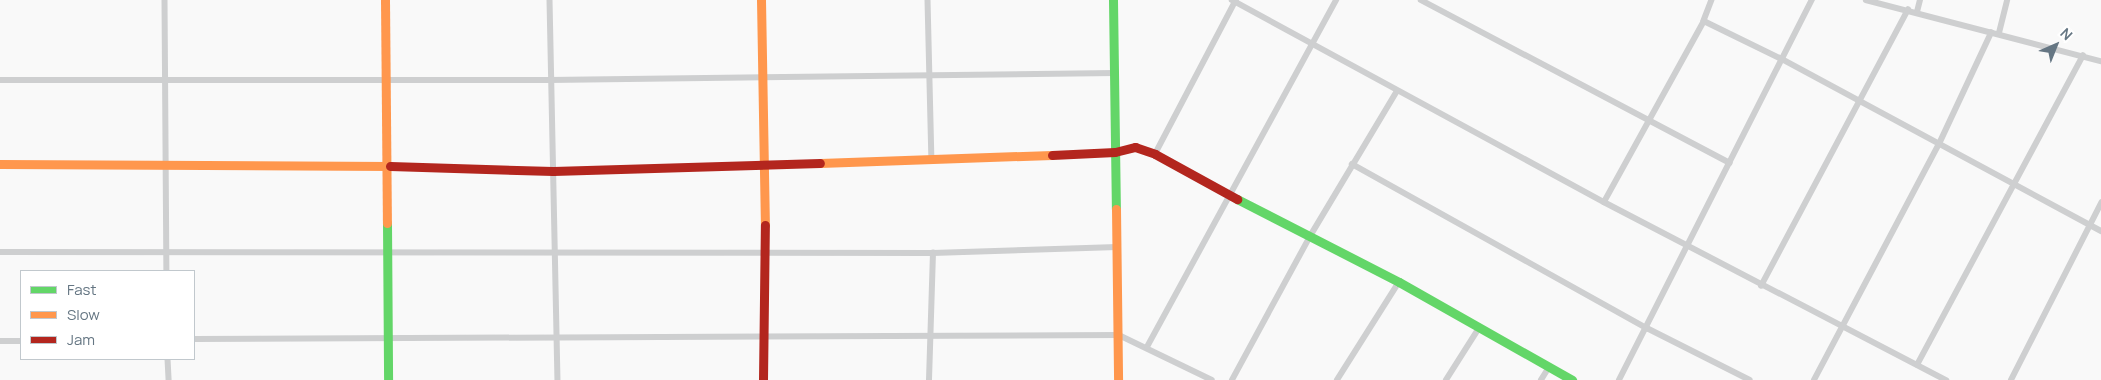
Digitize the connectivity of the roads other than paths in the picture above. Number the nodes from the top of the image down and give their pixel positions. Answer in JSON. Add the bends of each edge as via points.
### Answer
{"nodes":[{"id":1,"x":165,"y":0,"type":"edge"},
{"id":2,"x":385,"y":0,"type":"edge"},
{"id":3,"x":550,"y":0,"type":"edge"},
{"id":4,"x":761,"y":0,"type":"edge"},
{"id":5,"x":928,"y":0,"type":"edge"},
{"id":6,"x":1113,"y":0,"type":"edge"},
{"id":7,"x":1234,"y":0,"type":"edge"},
{"id":8,"x":1336,"y":0,"type":"edge"},
{"id":9,"x":1421,"y":0,"type":"edge"},
{"id":10,"x":1712,"y":0,"type":"edge"},
{"id":11,"x":1812,"y":0,"type":"edge"},
{"id":12,"x":1866,"y":0,"type":"edge"},
{"id":13,"x":1920,"y":0,"type":"edge"},
{"id":14,"x":2007,"y":0,"type":"edge"},
{"id":15,"x":1908,"y":10,"type":"junction"},
{"id":16,"x":1917,"y":12,"type":"junction"},
{"id":17,"x":1704,"y":21,"type":"junction"},
{"id":18,"x":1992,"y":33,"type":"junction"},
{"id":19,"x":1999,"y":33,"type":"junction"},
{"id":20,"x":1311,"y":45,"type":"junction"},
{"id":21,"x":2083,"y":56,"type":"junction"},
{"id":22,"x":1780,"y":58,"type":"junction"},
{"id":23,"x":2101,"y":61,"type":"edge"},
{"id":24,"x":1116,"y":73,"type":"junction"},
{"id":25,"x":930,"y":76,"type":"junction"},
{"id":26,"x":761,"y":77,"type":"junction"},
{"id":27,"x":385,"y":79,"type":"junction"},
{"id":28,"x":0,"y":80,"type":"edge"},
{"id":29,"x":549,"y":80,"type":"junction"},
{"id":30,"x":168,"y":81,"type":"junction"},
{"id":31,"x":1397,"y":91,"type":"junction"},
{"id":32,"x":1859,"y":101,"type":"junction"},
{"id":33,"x":1650,"y":121,"type":"junction"},
{"id":34,"x":1939,"y":144,"type":"junction"},
{"id":35,"x":1115,"y":152,"type":"junction"},
{"id":36,"x":1155,"y":154,"type":"junction"},
{"id":37,"x":932,"y":160,"type":"junction"},
{"id":38,"x":1730,"y":163,"type":"junction"},
{"id":39,"x":0,"y":164,"type":"edge"},
{"id":40,"x":1352,"y":164,"type":"junction"},
{"id":41,"x":166,"y":166,"type":"junction"},
{"id":42,"x":386,"y":166,"type":"junction"},
{"id":43,"x":763,"y":166,"type":"junction"},
{"id":44,"x":553,"y":171,"type":"junction"},
{"id":45,"x":2014,"y":185,"type":"junction"},
{"id":46,"x":1228,"y":194,"type":"junction"},
{"id":47,"x":1604,"y":202,"type":"junction"},
{"id":48,"x":2101,"y":203,"type":"edge"},
{"id":49,"x":2090,"y":225,"type":"junction"},
{"id":50,"x":2101,"y":231,"type":"edge"},
{"id":51,"x":1309,"y":238,"type":"junction"},
{"id":52,"x":1688,"y":246,"type":"junction"},
{"id":53,"x":1117,"y":247,"type":"junction"},
{"id":54,"x":167,"y":251,"type":"junction"},
{"id":55,"x":765,"y":251,"type":"junction"},
{"id":56,"x":0,"y":252,"type":"edge"},
{"id":57,"x":554,"y":252,"type":"junction"},
{"id":58,"x":386,"y":253,"type":"junction"},
{"id":59,"x":933,"y":253,"type":"junction"},
{"id":60,"x":167,"y":270,"type":"edge"},
{"id":61,"x":1399,"y":282,"type":"junction"},
{"id":62,"x":1761,"y":286,"type":"junction"},
{"id":63,"x":1479,"y":328,"type":"junction"},
{"id":64,"x":1647,"y":328,"type":"junction"},
{"id":65,"x":1843,"y":328,"type":"junction"},
{"id":66,"x":764,"y":335,"type":"junction"},
{"id":67,"x":1119,"y":335,"type":"junction"},
{"id":68,"x":557,"y":337,"type":"junction"},
{"id":69,"x":931,"y":338,"type":"junction"},
{"id":70,"x":195,"y":339,"type":"edge"},
{"id":71,"x":0,"y":341,"type":"edge"},
{"id":72,"x":20,"y":341,"type":"edge"},
{"id":73,"x":387,"y":341,"type":"junction"},
{"id":74,"x":1146,"y":347,"type":"junction"},
{"id":75,"x":168,"y":360,"type":"edge"},
{"id":76,"x":1918,"y":364,"type":"junction"},
{"id":77,"x":1549,"y":367,"type":"junction"},
{"id":78,"x":169,"y":380,"type":"edge"},
{"id":79,"x":388,"y":380,"type":"edge"},
{"id":80,"x":558,"y":380,"type":"edge"},
{"id":81,"x":763,"y":380,"type":"edge"},
{"id":82,"x":929,"y":380,"type":"edge"},
{"id":83,"x":1118,"y":380,"type":"edge"},
{"id":84,"x":1212,"y":380,"type":"edge"},
{"id":85,"x":1232,"y":380,"type":"edge"},
{"id":86,"x":1337,"y":380,"type":"edge"},
{"id":87,"x":1446,"y":380,"type":"edge"},
{"id":88,"x":1541,"y":380,"type":"edge"},
{"id":89,"x":1572,"y":380,"type":"edge"},
{"id":90,"x":1618,"y":380,"type":"edge"},
{"id":91,"x":1750,"y":380,"type":"edge"},
{"id":92,"x":1814,"y":380,"type":"edge"},
{"id":93,"x":1946,"y":380,"type":"edge"},
{"id":94,"x":2011,"y":380,"type":"edge"}],
"edges":[{"from":1,"to":30,"type":"street"},
{"from":2,"to":27,"type":"street"},
{"from":3,"to":29,"type":"street"},
{"from":4,"to":26,"type":"street"},
{"from":5,"to":25,"type":"street"},
{"from":6,"to":24,"type":"street"},
{"from":7,"to":20,"type":"street"},
{"from":7,"to":36,"type":"street"},
{"from":8,"to":20,"type":"street"},
{"from":9,"to":33,"type":"street"},
{"from":10,"to":17,"type":"street"},
{"from":11,"to":22,"type":"street"},
{"from":12,"to":15,"type":"street"},
{"from":13,"to":16,"type":"street"},
{"from":14,"to":19,"type":"street"},
{"from":15,"to":16,"type":"street"},
{"from":15,"to":32,"type":"street"},
{"from":16,"to":18,"type":"street"},
{"from":17,"to":22,"type":"street"},
{"from":17,"to":33,"type":"street"},
{"from":18,"to":19,"type":"street"},
{"from":18,"to":34,"type":"street"},
{"from":19,"to":21,"type":"street"},
{"from":20,"to":31,"type":"street"},
{"from":20,"to":46,"type":"street"},
{"from":21,"to":23,"type":"street"},
{"from":21,"to":45,"type":"street"},
{"from":22,"to":32,"type":"street"},
{"from":22,"to":38,"type":"street"},
{"from":24,"to":25,"type":"street"},
{"from":24,"to":35,"type":"street"},
{"from":25,"to":26,"type":"street"},
{"from":25,"to":37,"type":"street"},
{"from":26,"to":29,"type":"street"},
{"from":26,"to":43,"type":"street"},
{"from":27,"to":29,"type":"street"},
{"from":27,"to":30,"type":"street"},
{"from":27,"to":42,"type":"street"},
{"from":28,"to":30,"type":"street"},
{"from":29,"to":44,"type":"street"},
{"from":30,"to":41,"type":"street"},
{"from":31,"to":40,"type":"street"},
{"from":31,"to":47,"type":"street"},
{"from":32,"to":34,"type":"street"},
{"from":32,"to":62,"type":"street"},
{"from":33,"to":38,"type":"street"},
{"from":33,"to":47,"type":"street"},
{"from":34,"to":45,"type":"street"},
{"from":34,"to":65,"type":"street"},
{"from":35,"to":36,"type":"street","via":[[1135,147]]},
{"from":35,"to":37,"type":"street"},
{"from":35,"to":53,"type":"street"},
{"from":36,"to":46,"type":"street"},
{"from":37,"to":43,"type":"street"},
{"from":38,"to":52,"type":"street"},
{"from":39,"to":41,"type":"street"},
{"from":40,"to":51,"type":"street"},
{"from":40,"to":64,"type":"street"},
{"from":41,"to":42,"type":"street"},
{"from":41,"to":54,"type":"street"},
{"from":42,"to":44,"type":"street"},
{"from":42,"to":58,"type":"street"},
{"from":43,"to":44,"type":"street"},
{"from":43,"to":55,"type":"street"},
{"from":44,"to":57,"type":"street"},
{"from":45,"to":49,"type":"street"},
{"from":45,"to":76,"type":"street"},
{"from":46,"to":51,"type":"street"},
{"from":46,"to":74,"type":"street"},
{"from":47,"to":52,"type":"street"},
{"from":48,"to":49,"type":"street"},
{"from":49,"to":50,"type":"street"},
{"from":49,"to":94,"type":"street"},
{"from":51,"to":61,"type":"street"},
{"from":51,"to":85,"type":"street"},
{"from":52,"to":62,"type":"street"},
{"from":52,"to":64,"type":"street"},
{"from":53,"to":59,"type":"street"},
{"from":53,"to":67,"type":"street"},
{"from":54,"to":56,"type":"street"},
{"from":54,"to":58,"type":"street"},
{"from":54,"to":60,"type":"street"},
{"from":55,"to":57,"type":"street"},
{"from":55,"to":59,"type":"street"},
{"from":55,"to":66,"type":"street"},
{"from":57,"to":58,"type":"street"},
{"from":57,"to":68,"type":"street"},
{"from":58,"to":73,"type":"street"},
{"from":59,"to":69,"type":"street"},
{"from":61,"to":63,"type":"street"},
{"from":61,"to":86,"type":"street"},
{"from":62,"to":65,"type":"street"},
{"from":63,"to":77,"type":"street"},
{"from":63,"to":87,"type":"street"},
{"from":64,"to":90,"type":"street"},
{"from":64,"to":91,"type":"street"},
{"from":65,"to":76,"type":"street"},
{"from":65,"to":92,"type":"street"},
{"from":66,"to":68,"type":"street"},
{"from":66,"to":69,"type":"street"},
{"from":66,"to":81,"type":"street"},
{"from":67,"to":69,"type":"street"},
{"from":67,"to":74,"type":"street"},
{"from":67,"to":83,"type":"street"},
{"from":68,"to":73,"type":"street"},
{"from":68,"to":80,"type":"street"},
{"from":69,"to":82,"type":"street"},
{"from":70,"to":73,"type":"street"},
{"from":71,"to":72,"type":"street"},
{"from":73,"to":79,"type":"street"},
{"from":74,"to":84,"type":"street"},
{"from":75,"to":78,"type":"street"},
{"from":76,"to":93,"type":"street"},
{"from":77,"to":88,"type":"street"},
{"from":77,"to":89,"type":"street"}]}
